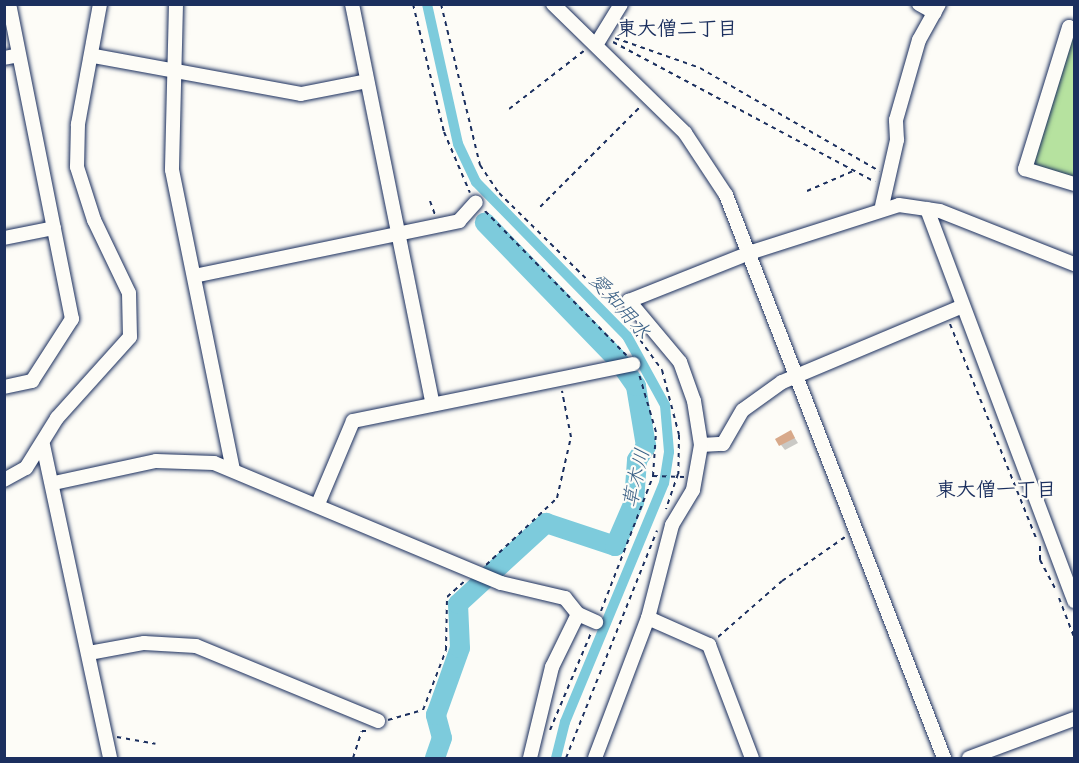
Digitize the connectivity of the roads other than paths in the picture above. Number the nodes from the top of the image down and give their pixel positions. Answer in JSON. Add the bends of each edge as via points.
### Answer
{"nodes":[{"id":1,"x":9,"y":4,"type":"edge"},
{"id":2,"x":100,"y":4,"type":"edge"},
{"id":3,"x":176,"y":4,"type":"edge"},
{"id":4,"x":352,"y":4,"type":"edge"},
{"id":5,"x":553,"y":4,"type":"edge"},
{"id":6,"x":621,"y":4,"type":"edge"},
{"id":7,"x":919,"y":4,"type":"edge"},
{"id":8,"x":937,"y":9,"type":"edge"},
{"id":9,"x":1074,"y":29,"type":"edge"},
{"id":10,"x":594,"y":44,"type":"junction"},
{"id":11,"x":20,"y":55,"type":"junction"},
{"id":12,"x":94,"y":56,"type":"junction"},
{"id":13,"x":4,"y":58,"type":"edge"},
{"id":14,"x":175,"y":72,"type":"junction"},
{"id":15,"x":367,"y":81,"type":"junction"},
{"id":16,"x":1074,"y":184,"type":"edge"},
{"id":17,"x":476,"y":202,"type":"road end"},
{"id":18,"x":882,"y":206,"type":"junction"},
{"id":19,"x":927,"y":209,"type":"junction"},
{"id":20,"x":54,"y":228,"type":"junction"},
{"id":21,"x":399,"y":233,"type":"junction"},
{"id":22,"x":4,"y":238,"type":"edge"},
{"id":23,"x":752,"y":252,"type":"junction"},
{"id":24,"x":1074,"y":264,"type":"edge"},
{"id":25,"x":194,"y":276,"type":"junction"},
{"id":26,"x":963,"y":306,"type":"junction"},
{"id":27,"x":633,"y":364,"type":"road end"},
{"id":28,"x":797,"y":375,"type":"junction"},
{"id":29,"x":4,"y":387,"type":"edge"},
{"id":30,"x":433,"y":404,"type":"junction"},
{"id":31,"x":43,"y":445,"type":"junction"},
{"id":32,"x":701,"y":445,"type":"junction"},
{"id":33,"x":233,"y":469,"type":"junction"},
{"id":34,"x":4,"y":480,"type":"edge"},
{"id":35,"x":54,"y":483,"type":"junction"},
{"id":36,"x":318,"y":504,"type":"junction"},
{"id":37,"x":1074,"y":601,"type":"edge"},
{"id":38,"x":578,"y":614,"type":"junction"},
{"id":39,"x":648,"y":618,"type":"junction"},
{"id":40,"x":596,"y":622,"type":"dead end"},
{"id":41,"x":89,"y":653,"type":"junction"},
{"id":42,"x":1074,"y":718,"type":"edge"},
{"id":43,"x":378,"y":722,"type":"road end"},
{"id":44,"x":110,"y":759,"type":"edge"},
{"id":45,"x":530,"y":759,"type":"edge"},
{"id":46,"x":595,"y":759,"type":"edge"},
{"id":47,"x":752,"y":759,"type":"edge"},
{"id":48,"x":944,"y":759,"type":"edge"},
{"id":49,"x":969,"y":759,"type":"edge"}],
"edges":[{"from":1,"to":11,"type":"street"},
{"from":2,"to":12,"type":"street"},
{"from":3,"to":14,"type":"street"},
{"from":4,"to":15,"type":"street"},
{"from":5,"to":10,"type":"street"},
{"from":6,"to":10,"type":"street","via":[[608,36]]},
{"from":7,"to":8,"type":"street"},
{"from":8,"to":18,"type":"street","via":[[919,40]]},
{"from":9,"to":16,"type":"street","via":[[1069,27],[1025,169]]},
{"from":10,"to":23,"type":"street","via":[[651,98],[716,175]]},
{"from":11,"to":13,"type":"street"},
{"from":11,"to":20,"type":"street"},
{"from":12,"to":14,"type":"street"},
{"from":12,"to":31,"type":"street","via":[[78,124],[77,167],[94,220],[129,293],[134,320],[120,352],[57,418]]},
{"from":14,"to":15,"type":"street","via":[[301,94]]},
{"from":14,"to":25,"type":"street","via":[[172,170]]},
{"from":15,"to":21,"type":"street"},
{"from":17,"to":21,"type":"street","via":[[459,221]]},
{"from":18,"to":19,"type":"street"},
{"from":18,"to":23,"type":"street"},
{"from":19,"to":24,"type":"street"},
{"from":19,"to":26,"type":"street"},
{"from":20,"to":22,"type":"street"},
{"from":20,"to":29,"type":"street","via":[[72,319],[32,381]]},
{"from":21,"to":25,"type":"street"},
{"from":21,"to":30,"type":"street"},
{"from":23,"to":28,"type":"street"},
{"from":23,"to":32,"type":"street","via":[[629,301],[680,362],[694,401]]},
{"from":25,"to":33,"type":"street"},
{"from":26,"to":28,"type":"street"},
{"from":26,"to":37,"type":"street"},
{"from":27,"to":30,"type":"street"},
{"from":28,"to":32,"type":"street","via":[[743,410],[723,444]]},
{"from":28,"to":48,"type":"street"},
{"from":30,"to":36,"type":"street","via":[[353,422]]},
{"from":31,"to":34,"type":"street","via":[[26,468]]},
{"from":31,"to":35,"type":"street"},
{"from":32,"to":39,"type":"street","via":[[693,490],[672,525]]},
{"from":33,"to":35,"type":"street","via":[[172,460]]},
{"from":33,"to":36,"type":"street"},
{"from":35,"to":41,"type":"street"},
{"from":36,"to":38,"type":"street","via":[[527,592],[565,597]]},
{"from":38,"to":40,"type":"street"},
{"from":38,"to":45,"type":"street","via":[[552,667]]},
{"from":39,"to":46,"type":"street"},
{"from":39,"to":47,"type":"street","via":[[709,645]]},
{"from":41,"to":43,"type":"street","via":[[144,643],[196,646]]},
{"from":41,"to":44,"type":"street"},
{"from":42,"to":49,"type":"street"}]}
